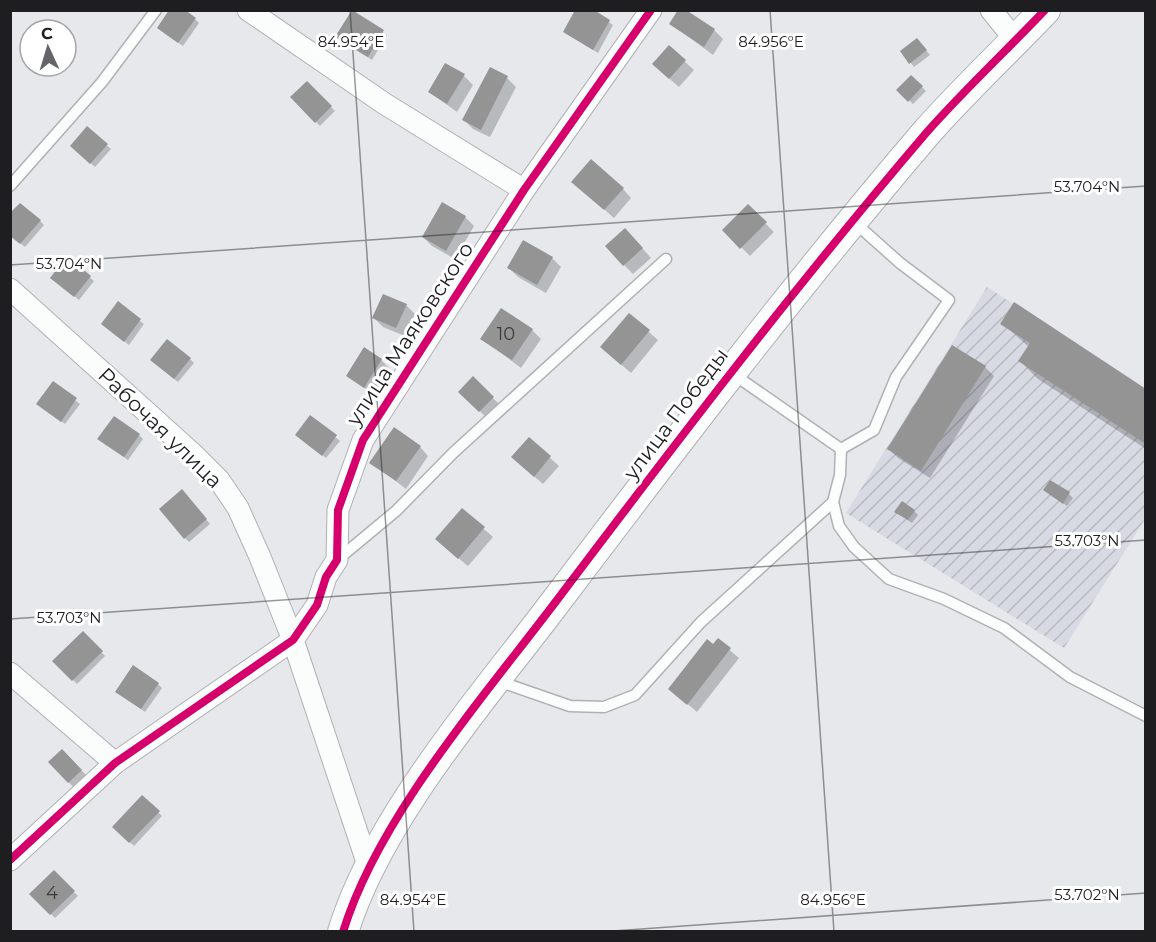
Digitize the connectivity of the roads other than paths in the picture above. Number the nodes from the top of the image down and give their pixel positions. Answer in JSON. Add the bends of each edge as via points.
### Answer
{"nodes":[{"id":1,"x":156,"y":10,"type":"edge"},
{"id":2,"x":248,"y":10,"type":"edge"},
{"id":3,"x":651,"y":10,"type":"edge"},
{"id":4,"x":991,"y":10,"type":"edge"},
{"id":5,"x":1045,"y":10,"type":"edge"},
{"id":6,"x":1016,"y":40,"type":"junction"},
{"id":7,"x":10,"y":186,"type":"edge"},
{"id":8,"x":524,"y":190,"type":"junction"},
{"id":9,"x":854,"y":222,"type":"junction"},
{"id":10,"x":666,"y":259,"type":"dead end"},
{"id":11,"x":10,"y":290,"type":"edge"},
{"id":12,"x":730,"y":372,"type":"junction"},
{"id":13,"x":841,"y":449,"type":"junction"},
{"id":14,"x":833,"y":502,"type":"junction"},
{"id":15,"x":337,"y":560,"type":"junction"},
{"id":16,"x":293,"y":640,"type":"junction"},
{"id":17,"x":10,"y":673,"type":"edge"},
{"id":18,"x":496,"y":680,"type":"junction"},
{"id":19,"x":1146,"y":716,"type":"edge"},
{"id":20,"x":115,"y":763,"type":"junction"},
{"id":21,"x":10,"y":860,"type":"edge"},
{"id":22,"x":368,"y":865,"type":"junction"},
{"id":23,"x":343,"y":932,"type":"edge"}],
"edges":[{"from":1,"to":7,"type":"lane","via":[[102,82]]},
{"from":2,"to":8,"type":"street","via":[[385,104]]},
{"from":3,"to":8,"type":"street","name":"улица Маяковского"},
{"from":4,"to":6,"type":"street"},
{"from":5,"to":6,"type":"street","name":"улица Победы"},
{"from":6,"to":9,"type":"street","name":"улица Победы","via":[[929,130]]},
{"from":8,"to":15,"type":"street","name":"улица Маяковского","via":[[363,440],[338,510]]},
{"from":9,"to":12,"type":"street","name":"улица Победы","via":[[792,292]]},
{"from":9,"to":13,"type":"lane","via":[[949,300],[896,377],[874,430]]},
{"from":10,"to":15,"type":"lane"},
{"from":11,"to":16,"type":"street","name":"Рабочая улица","via":[[219,480],[238,508]]},
{"from":12,"to":13,"type":"lane"},
{"from":12,"to":18,"type":"street","name":"улица Победы"},
{"from":13,"to":14,"type":"lane"},
{"from":14,"to":18,"type":"lane","via":[[700,622],[635,695],[604,707],[570,706]]},
{"from":14,"to":19,"type":"lane","via":[[840,526],[854,547],[890,579],[1004,628],[1070,677]]},
{"from":15,"to":16,"type":"street","name":"улица Маяковского","via":[[317,604]]},
{"from":16,"to":20,"type":"street","name":"улица Маяковского"},
{"from":16,"to":22,"type":"street","name":"Рабочая улица"},
{"from":17,"to":20,"type":"street"},
{"from":18,"to":22,"type":"street","name":"улица Победы","via":[[427,774]]},
{"from":20,"to":21,"type":"street","name":"улица Маяковского"},
{"from":22,"to":23,"type":"street","name":"улица Победы"}]}
